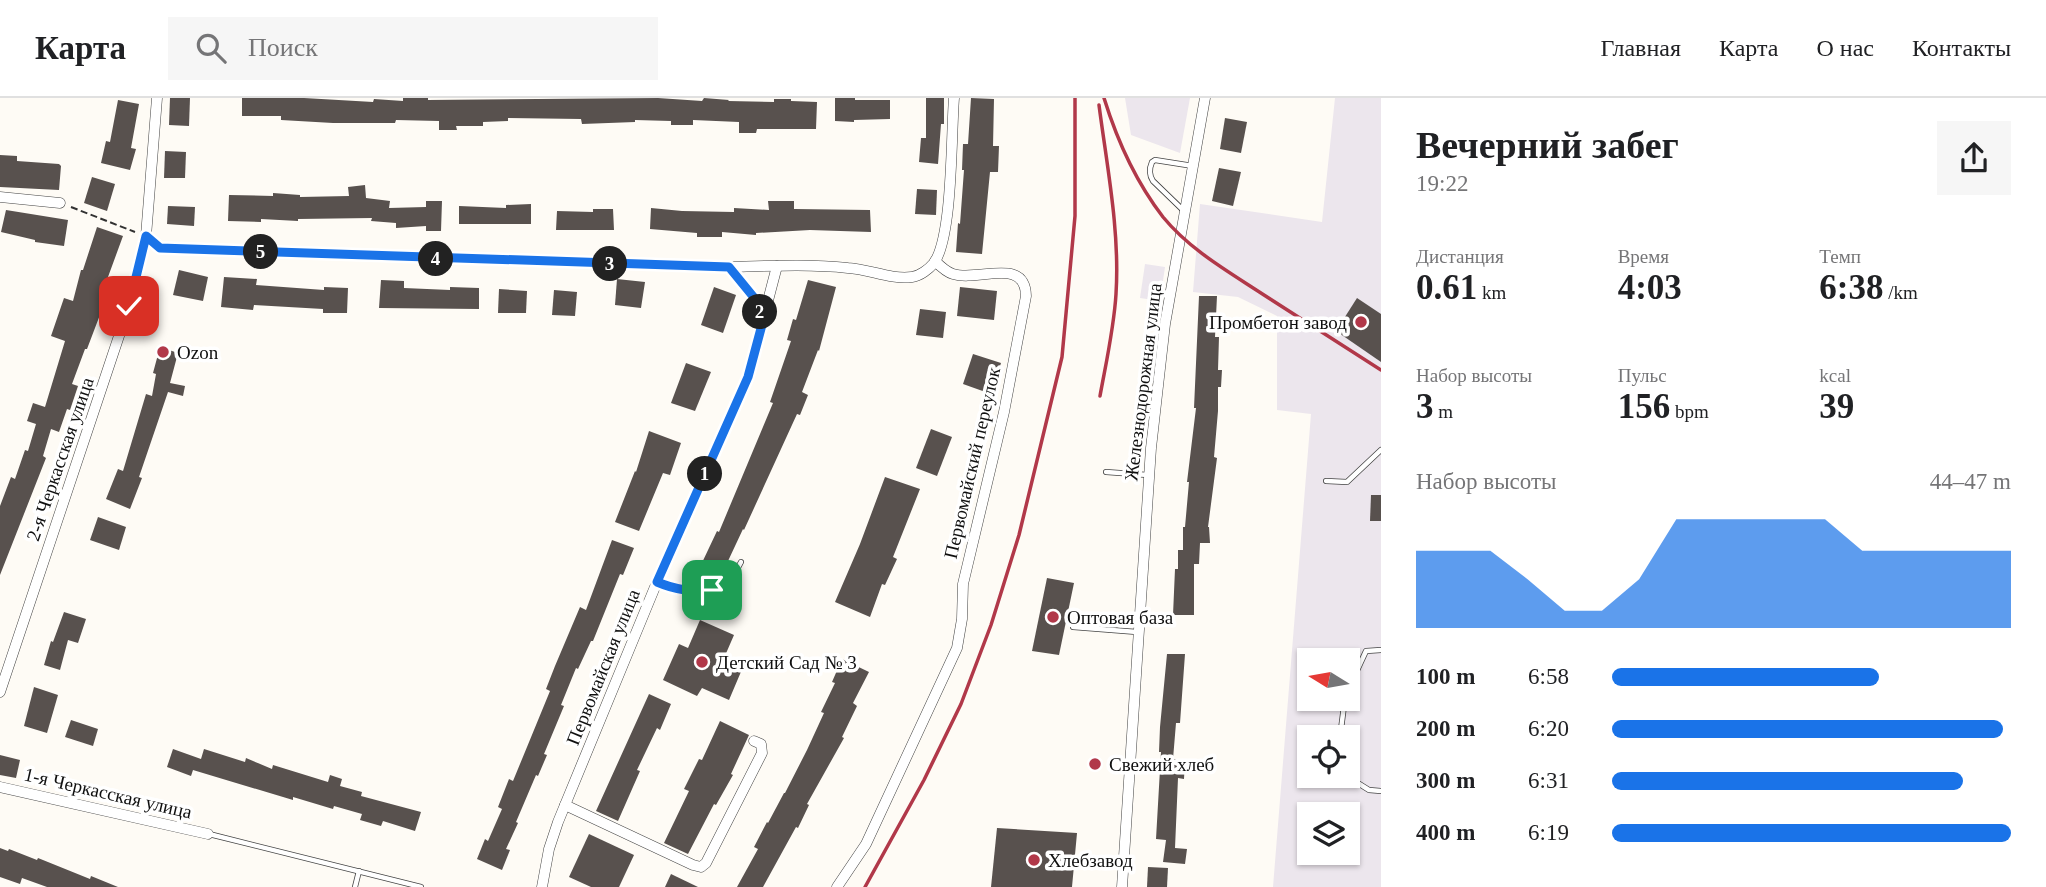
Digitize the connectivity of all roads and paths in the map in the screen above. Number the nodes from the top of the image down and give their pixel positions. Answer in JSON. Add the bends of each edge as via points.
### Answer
{"nodes":[{"id":1,"x":158,"y":98,"type":"edge"},
{"id":2,"x":954,"y":98,"type":"edge"},
{"id":3,"x":1205,"y":98,"type":"edge"},
{"id":4,"x":1193,"y":166,"type":"junction"},
{"id":5,"x":0,"y":197,"type":"edge"},
{"id":6,"x":61,"y":203,"type":"joint"},
{"id":7,"x":1185,"y":212,"type":"junction"},
{"id":8,"x":146,"y":236,"type":"junction"},
{"id":9,"x":935,"y":261,"type":"junction"},
{"id":10,"x":777,"y":266,"type":"junction"},
{"id":11,"x":729,"y":267,"type":"junction"},
{"id":12,"x":763,"y":321,"type":"junction"},
{"id":13,"x":1381,"y":450,"type":"edge"},
{"id":14,"x":1106,"y":472,"type":"dead end"},
{"id":15,"x":1149,"y":475,"type":"junction"},
{"id":16,"x":1326,"y":481,"type":"dead end"},
{"id":17,"x":741,"y":562,"type":"dead end"},
{"id":18,"x":657,"y":582,"type":"junction"},
{"id":19,"x":1073,"y":627,"type":"dead end"},
{"id":20,"x":1138,"y":633,"type":"junction"},
{"id":21,"x":1381,"y":650,"type":"edge"},
{"id":22,"x":1360,"y":664,"type":"edge"},
{"id":23,"x":0,"y":692,"type":"edge"},
{"id":24,"x":754,"y":741,"type":"dead end"},
{"id":25,"x":1360,"y":784,"type":"edge"},
{"id":26,"x":0,"y":787,"type":"edge"},
{"id":27,"x":1381,"y":791,"type":"edge"},
{"id":28,"x":565,"y":805,"type":"junction"},
{"id":29,"x":208,"y":834,"type":"joint"},
{"id":30,"x":359,"y":872,"type":"junction"},
{"id":31,"x":355,"y":887,"type":"edge"},
{"id":32,"x":421,"y":887,"type":"edge"},
{"id":33,"x":542,"y":887,"type":"edge"},
{"id":34,"x":837,"y":887,"type":"edge"},
{"id":35,"x":1122,"y":887,"type":"edge"}],
"edges":[{"from":1,"to":8,"type":"street","name":"2-я Черкасская улица"},
{"from":2,"to":9,"type":"street","via":[[945,229]]},
{"from":3,"to":4,"type":"street","name":"Железнодорожная улица"},
{"from":4,"to":7,"type":"street","name":"Железнодорожная улица"},
{"from":4,"to":7,"type":"lane","via":[[1155,160],[1150,167],[1153,181]]},
{"from":5,"to":6,"type":"street"},
{"from":6,"to":8,"type":"path"},
{"from":7,"to":15,"type":"street","name":"Железнодорожная улица","via":[[1164,324]]},
{"from":8,"to":11,"type":"street","via":[[160,248]]},
{"from":8,"to":23,"type":"street","name":"2-я Черкасская улица","via":[[129,306]]},
{"from":9,"to":10,"type":"street","via":[[920,274],[908,277],[845,267]]},
{"from":9,"to":34,"type":"street","name":"Первомайский переулок","via":[[957,275],[1019,276],[1026,296],[963,584],[957,648],[866,844]]},
{"from":10,"to":11,"type":"street"},
{"from":10,"to":12,"type":"street","name":"Первомайская улица"},
{"from":11,"to":12,"type":"street","via":[[756,300]]},
{"from":12,"to":18,"type":"street","name":"Первомайская улица","via":[[748,377]]},
{"from":13,"to":16,"type":"lane","via":[[1347,482]]},
{"from":14,"to":15,"type":"lane"},
{"from":15,"to":20,"type":"street","name":"Железнодорожная улица"},
{"from":17,"to":18,"type":"lane","via":[[735,574],[712,590],[693,592]]},
{"from":18,"to":28,"type":"street","name":"Первомайская улица"},
{"from":19,"to":20,"type":"lane"},
{"from":20,"to":35,"type":"street","name":"Железнодорожная улица"},
{"from":21,"to":22,"type":"lane","via":[[1366,651]]},
{"from":24,"to":28,"type":"street","via":[[761,744],[761,757],[701,867]]},
{"from":25,"to":27,"type":"lane"},
{"from":26,"to":29,"type":"street","name":"1-я Черкасская улица"},
{"from":28,"to":33,"type":"street","name":"Первомайская улица","via":[[549,849]]},
{"from":29,"to":30,"type":"lane"},
{"from":30,"to":31,"type":"lane"},
{"from":30,"to":32,"type":"lane"}]}
